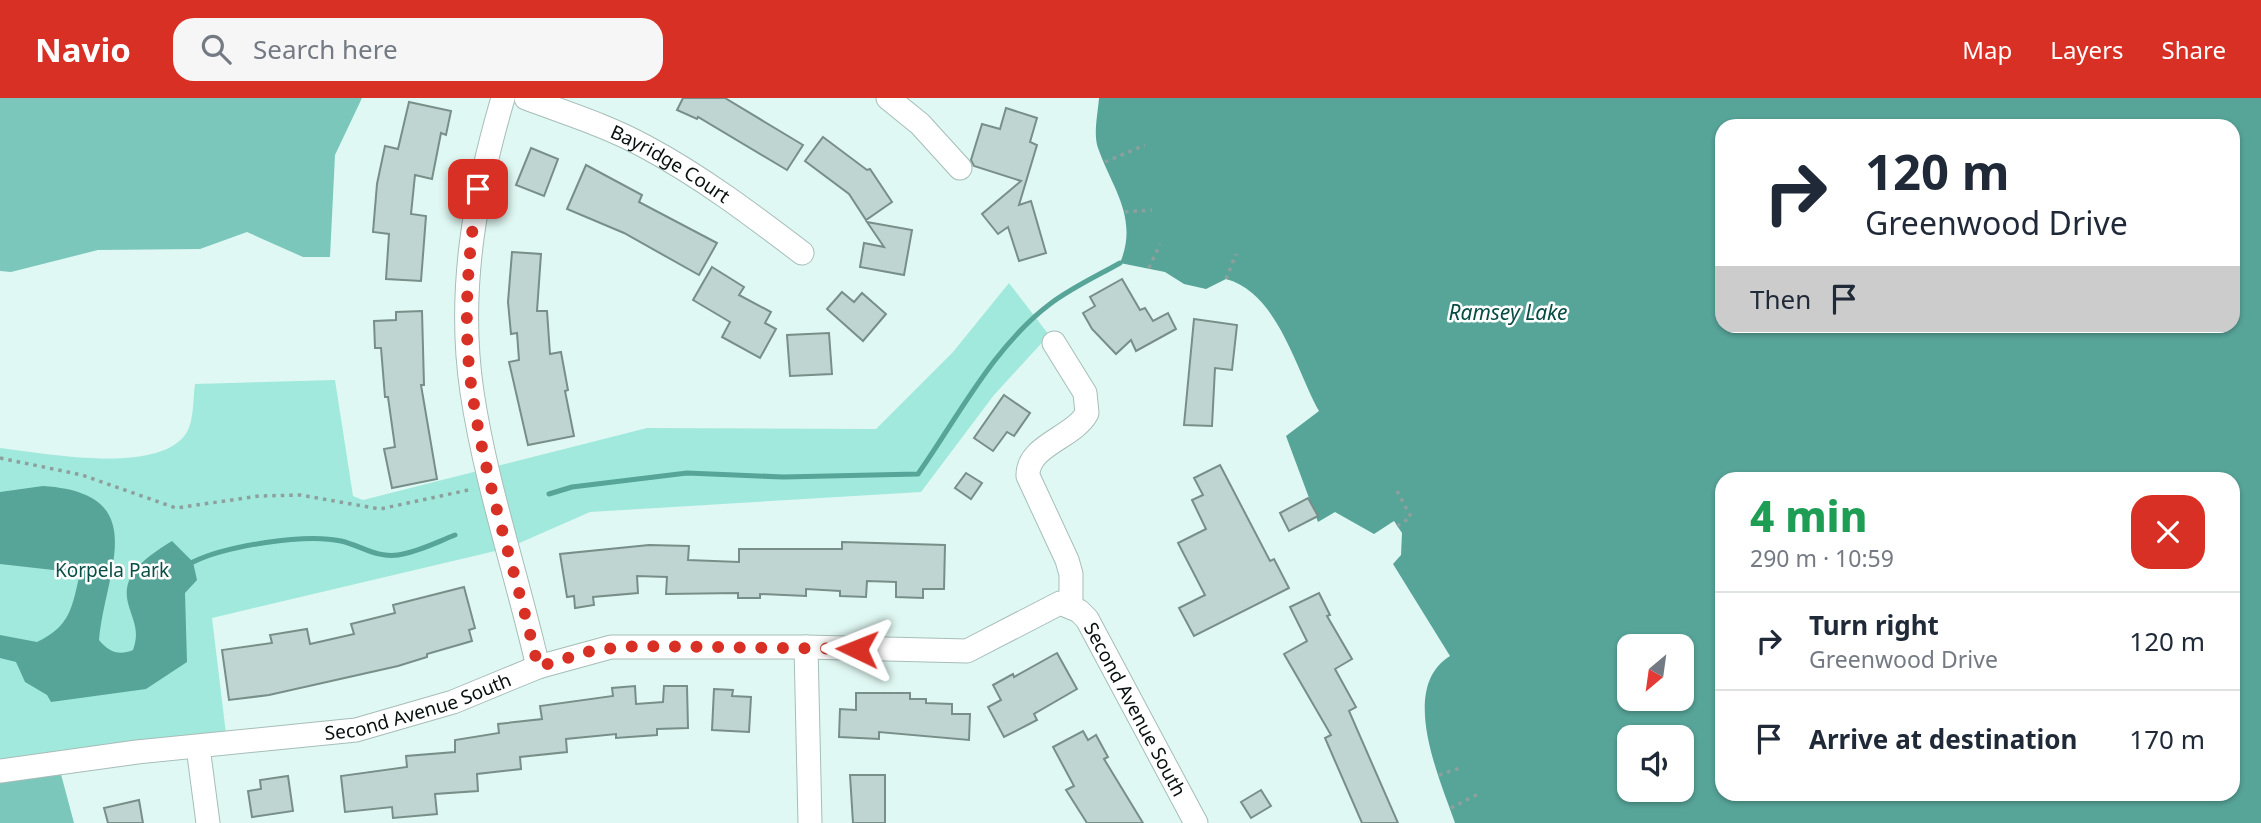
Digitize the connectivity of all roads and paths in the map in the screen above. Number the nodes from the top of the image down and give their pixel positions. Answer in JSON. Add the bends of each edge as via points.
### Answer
{"nodes":[{"id":1,"x":503,"y":98,"type":"edge"},
{"id":2,"x":526,"y":98,"type":"edge"},
{"id":3,"x":888,"y":98,"type":"edge"},
{"id":4,"x":1145,"y":145,"type":"dead end"},
{"id":5,"x":1104,"y":162,"type":"dead end"},
{"id":6,"x":961,"y":168,"type":"dead end"},
{"id":7,"x":1152,"y":210,"type":"dead end"},
{"id":8,"x":1125,"y":212,"type":"dead end"},
{"id":9,"x":1160,"y":244,"type":"dead end"},
{"id":10,"x":802,"y":253,"type":"dead end"},
{"id":11,"x":1236,"y":254,"type":"dead end"},
{"id":12,"x":1149,"y":268,"type":"dead end"},
{"id":13,"x":1226,"y":279,"type":"dead end"},
{"id":14,"x":1054,"y":343,"type":"dead end"},
{"id":15,"x":0,"y":458,"type":"edge"},
{"id":16,"x":492,"y":485,"type":"junction"},
{"id":17,"x":1397,"y":491,"type":"dead end"},
{"id":18,"x":1397,"y":526,"type":"dead end"},
{"id":19,"x":1071,"y":606,"type":"junction"},
{"id":20,"x":806,"y":647,"type":"junction"},
{"id":21,"x":538,"y":667,"type":"junction"},
{"id":22,"x":198,"y":747,"type":"junction"},
{"id":23,"x":1460,"y":768,"type":"dead end"},
{"id":24,"x":0,"y":771,"type":"edge"},
{"id":25,"x":1439,"y":775,"type":"dead end"},
{"id":26,"x":1478,"y":794,"type":"dead end"},
{"id":27,"x":1451,"y":808,"type":"dead end"},
{"id":28,"x":208,"y":823,"type":"edge"},
{"id":29,"x":810,"y":823,"type":"edge"},
{"id":30,"x":1196,"y":823,"type":"edge"}],
"edges":[{"from":1,"to":16,"type":"street","via":[[478,189],[468,287],[472,389]]},
{"from":2,"to":10,"type":"street","name":"Bayridge Court","via":[[660,154]]},
{"from":3,"to":6,"type":"street"},
{"from":4,"to":5,"type":"path"},
{"from":7,"to":8,"type":"path"},
{"from":9,"to":12,"type":"path"},
{"from":11,"to":13,"type":"path"},
{"from":14,"to":19,"type":"street","via":[[1085,393],[1087,413],[1075,429],[1033,458],[1028,476],[1067,560]]},
{"from":15,"to":16,"type":"path","via":[[82,475],[176,508],[300,495],[380,509]]},
{"from":16,"to":21,"type":"street"},
{"from":17,"to":18,"type":"path","via":[[1411,517]]},
{"from":19,"to":20,"type":"street","name":"Second Avenue South","via":[[1053,605],[959,653]]},
{"from":19,"to":30,"type":"street","name":"Second Avenue South","via":[[1087,619]]},
{"from":20,"to":21,"type":"street","name":"Second Avenue South","via":[[624,646]]},
{"from":20,"to":29,"type":"street"},
{"from":21,"to":22,"type":"street","name":"Second Avenue South","via":[[453,702],[356,730]]},
{"from":22,"to":24,"type":"street","name":"Second Avenue South"},
{"from":22,"to":28,"type":"street"},
{"from":23,"to":25,"type":"path"},
{"from":26,"to":27,"type":"path"}]}
